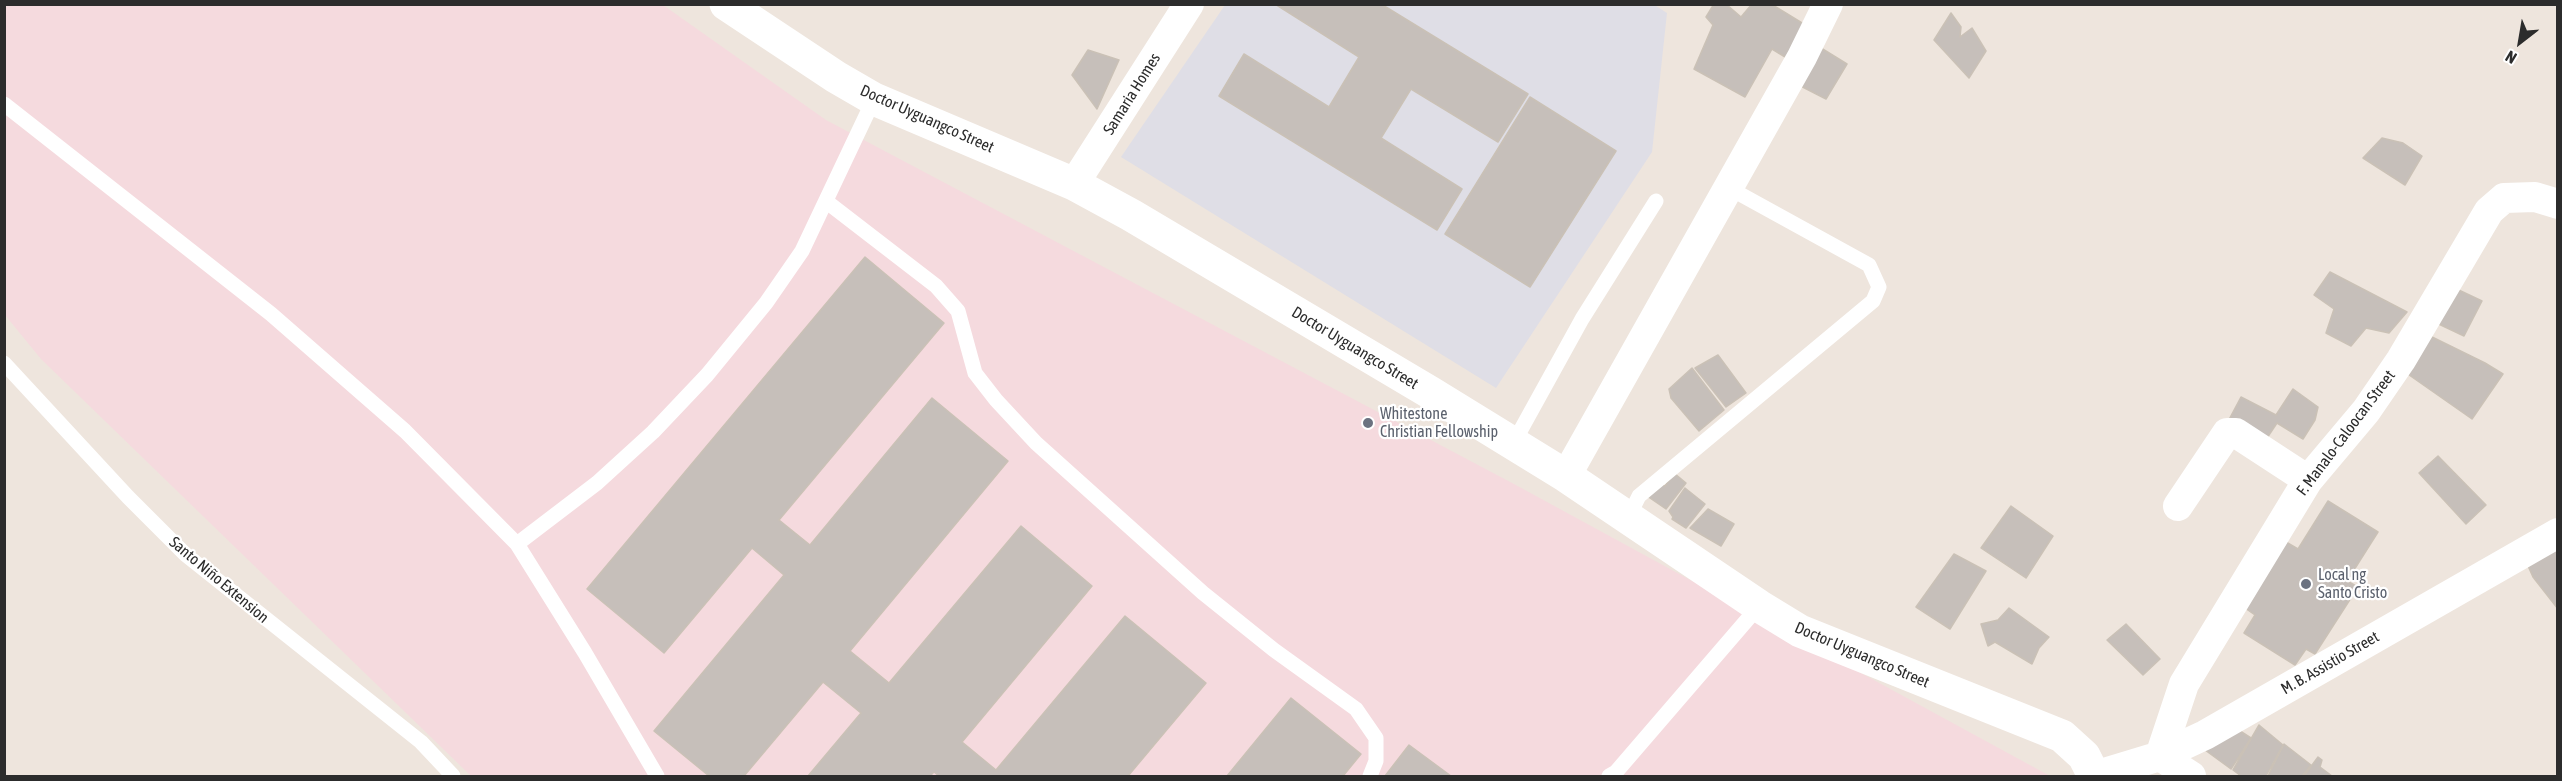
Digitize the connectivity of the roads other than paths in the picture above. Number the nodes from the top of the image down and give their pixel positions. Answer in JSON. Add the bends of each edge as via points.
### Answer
{"nodes":[{"id":1,"x":726,"y":4,"type":"edge"},
{"id":2,"x":1189,"y":4,"type":"edge"},
{"id":3,"x":1828,"y":4,"type":"edge"},
{"id":4,"x":874,"y":99,"type":"junction"},
{"id":5,"x":4,"y":104,"type":"edge"},
{"id":6,"x":1074,"y":184,"type":"junction"},
{"id":7,"x":1729,"y":188,"type":"junction"},
{"id":8,"x":1656,"y":201,"type":"dead end"},
{"id":9,"x":827,"y":202,"type":"junction"},
{"id":10,"x":2558,"y":204,"type":"edge"},
{"id":11,"x":4,"y":363,"type":"edge"},
{"id":12,"x":1513,"y":444,"type":"junction"},
{"id":13,"x":1566,"y":476,"type":"junction"},
{"id":14,"x":2308,"y":480,"type":"junction"},
{"id":15,"x":2178,"y":506,"type":"dead end"},
{"id":16,"x":1628,"y":518,"type":"junction"},
{"id":17,"x":2558,"y":533,"type":"edge"},
{"id":18,"x":517,"y":544,"type":"junction"},
{"id":19,"x":1759,"y":606,"type":"junction"},
{"id":20,"x":2160,"y":756,"type":"junction"},
{"id":21,"x":2094,"y":776,"type":"edge"},
{"id":22,"x":453,"y":777,"type":"edge"},
{"id":23,"x":657,"y":777,"type":"edge"},
{"id":24,"x":1370,"y":777,"type":"edge"},
{"id":25,"x":1609,"y":777,"type":"edge"},
{"id":26,"x":2191,"y":777,"type":"edge"}],
"edges":[{"from":1,"to":4,"type":"main road","name":"Doctor Uyguangco Street"},
{"from":2,"to":6,"type":"street","name":"Samaria Homes"},
{"from":3,"to":7,"type":"street"},
{"from":4,"to":6,"type":"main road","name":"Doctor Uyguangco Street"},
{"from":4,"to":9,"type":"lane"},
{"from":5,"to":18,"type":"lane","via":[[271,314],[405,431]]},
{"from":6,"to":12,"type":"main road","name":"Doctor Uyguangco Street"},
{"from":7,"to":13,"type":"street"},
{"from":7,"to":16,"type":"lane","via":[[1869,265],[1879,287],[1873,301],[1639,496]]},
{"from":8,"to":12,"type":"lane","via":[[1582,319]]},
{"from":9,"to":18,"type":"lane","via":[[802,251],[766,303],[707,375],[605,476]]},
{"from":9,"to":24,"type":"lane","via":[[936,286],[958,311],[975,373],[1036,443],[1203,593],[1356,709],[1376,738],[1376,761]]},
{"from":10,"to":14,"type":"street","name":"F. Manalo-Caloocan Street","via":[[2535,197],[2504,198],[2489,211],[2395,369],[2366,411]]},
{"from":11,"to":22,"type":"lane","name":"Santo Niño Extension","via":[[186,555],[421,742]]},
{"from":12,"to":13,"type":"main road","name":"Doctor Uyguangco Street"},
{"from":13,"to":16,"type":"main road","name":"Doctor Uyguangco Street"},
{"from":14,"to":15,"type":"street","via":[[2236,433],[2227,432]]},
{"from":14,"to":20,"type":"street","name":"F. Manalo-Caloocan Street","via":[[2184,684]]},
{"from":16,"to":19,"type":"main road","name":"Doctor Uyguangco Street"},
{"from":17,"to":20,"type":"street","name":"M. B. Assistio Street","via":[[2205,735]]},
{"from":18,"to":23,"type":"lane"},
{"from":19,"to":21,"type":"main road","name":"Doctor Uyguangco Street","via":[[1838,648],[2062,736],[2084,756]]},
{"from":19,"to":25,"type":"lane"},
{"from":20,"to":21,"type":"street","name":"M. B. Assistio Street"},
{"from":20,"to":26,"type":"street"}]}
